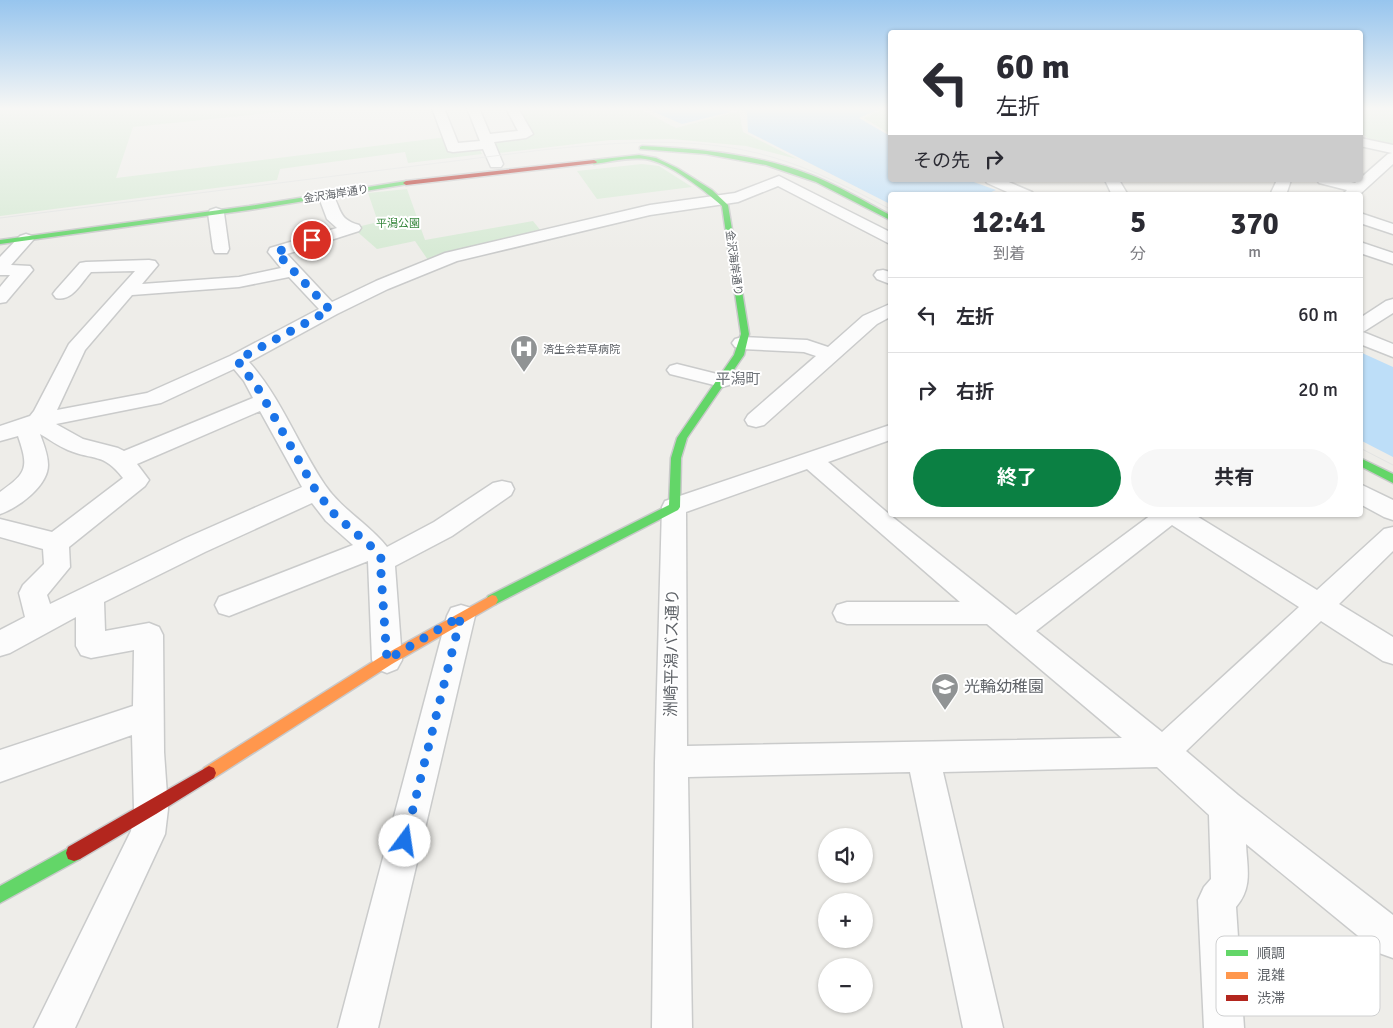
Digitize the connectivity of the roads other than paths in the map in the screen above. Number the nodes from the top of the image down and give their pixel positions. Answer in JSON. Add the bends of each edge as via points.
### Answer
{"nodes":[{"id":1,"x":493,"y":156,"type":"edge"},
{"id":2,"x":558,"y":156,"type":"edge"},
{"id":3,"x":733,"y":156,"type":"edge"},
{"id":4,"x":1393,"y":157,"type":"edge"},
{"id":5,"x":496,"y":164,"type":"junction"},
{"id":6,"x":997,"y":182,"type":"edge"},
{"id":7,"x":1329,"y":182,"type":"edge"},
{"id":8,"x":322,"y":190,"type":"junction"},
{"id":9,"x":1354,"y":191,"type":"edge"},
{"id":10,"x":1020,"y":192,"type":"edge"},
{"id":11,"x":720,"y":200,"type":"junction"},
{"id":12,"x":216,"y":213,"type":"junction"},
{"id":13,"x":888,"y":217,"type":"edge"},
{"id":14,"x":1363,"y":219,"type":"edge"},
{"id":15,"x":1393,"y":229,"type":"edge"},
{"id":16,"x":888,"y":238,"type":"edge"},
{"id":17,"x":26,"y":239,"type":"junction"},
{"id":18,"x":0,"y":242,"type":"edge"},
{"id":19,"x":1363,"y":248,"type":"edge"},
{"id":20,"x":221,"y":249,"type":"dead end"},
{"id":21,"x":1393,"y":259,"type":"edge"},
{"id":22,"x":0,"y":269,"type":"edge"},
{"id":23,"x":292,"y":271,"type":"junction"},
{"id":24,"x":128,"y":290,"type":"junction"},
{"id":25,"x":62,"y":294,"type":"dead end"},
{"id":26,"x":0,"y":298,"type":"edge"},
{"id":27,"x":1393,"y":305,"type":"edge"},
{"id":28,"x":330,"y":310,"type":"junction"},
{"id":29,"x":888,"y":311,"type":"edge"},
{"id":30,"x":1363,"y":325,"type":"edge"},
{"id":31,"x":1363,"y":338,"type":"edge"},
{"id":32,"x":742,"y":343,"type":"junction"},
{"id":33,"x":1393,"y":351,"type":"edge"},
{"id":34,"x":829,"y":354,"type":"junction"},
{"id":35,"x":237,"y":360,"type":"junction"},
{"id":36,"x":677,"y":370,"type":"dead end"},
{"id":37,"x":722,"y":381,"type":"junction"},
{"id":38,"x":266,"y":401,"type":"junction"},
{"id":39,"x":756,"y":420,"type":"dead end"},
{"id":40,"x":14,"y":428,"type":"edge"},
{"id":41,"x":888,"y":433,"type":"edge"},
{"id":42,"x":811,"y":460,"type":"junction"},
{"id":43,"x":122,"y":461,"type":"junction"},
{"id":44,"x":1363,"y":464,"type":"edge"},
{"id":45,"x":1393,"y":479,"type":"edge"},
{"id":46,"x":502,"y":489,"type":"dead end"},
{"id":47,"x":316,"y":491,"type":"junction"},
{"id":48,"x":1363,"y":495,"type":"edge"},
{"id":49,"x":0,"y":505,"type":"edge"},
{"id":50,"x":674,"y":508,"type":"junction"},
{"id":51,"x":1393,"y":511,"type":"edge"},
{"id":52,"x":1165,"y":517,"type":"edge"},
{"id":53,"x":1179,"y":517,"type":"edge"},
{"id":54,"x":0,"y":528,"type":"edge"},
{"id":55,"x":1393,"y":536,"type":"edge"},
{"id":56,"x":56,"y":543,"type":"junction"},
{"id":57,"x":378,"y":554,"type":"junction"},
{"id":58,"x":90,"y":597,"type":"junction"},
{"id":59,"x":229,"y":605,"type":"dead end"},
{"id":60,"x":1318,"y":605,"type":"junction"},
{"id":61,"x":847,"y":613,"type":"dead end"},
{"id":62,"x":993,"y":613,"type":"junction"},
{"id":63,"x":461,"y":616,"type":"junction"},
{"id":64,"x":40,"y":622,"type":"junction"},
{"id":65,"x":1016,"y":631,"type":"junction"},
{"id":66,"x":0,"y":644,"type":"edge"},
{"id":67,"x":1393,"y":652,"type":"edge"},
{"id":68,"x":387,"y":660,"type":"junction"},
{"id":69,"x":149,"y":715,"type":"junction"},
{"id":70,"x":1163,"y":752,"type":"junction"},
{"id":71,"x":923,"y":758,"type":"junction"},
{"id":72,"x":672,"y":762,"type":"junction"},
{"id":73,"x":0,"y":766,"type":"edge"},
{"id":74,"x":1226,"y":807,"type":"junction"},
{"id":75,"x":151,"y":809,"type":"junction"},
{"id":76,"x":0,"y":895,"type":"edge"},
{"id":77,"x":1219,"y":936,"type":"edge"},
{"id":78,"x":1393,"y":939,"type":"edge"},
{"id":79,"x":54,"y":1028,"type":"edge"},
{"id":80,"x":358,"y":1028,"type":"edge"},
{"id":81,"x":672,"y":1028,"type":"edge"},
{"id":82,"x":983,"y":1028,"type":"edge"}],
"edges":[{"from":1,"to":5,"type":"street"},
{"from":2,"to":5,"type":"street"},
{"from":3,"to":13,"type":"street","via":[[798,172]]},
{"from":4,"to":9,"type":"street"},
{"from":5,"to":8,"type":"street"},
{"from":6,"to":10,"type":"street"},
{"from":7,"to":9,"type":"street"},
{"from":8,"to":11,"type":"street","name":"金沢海岸通り","via":[[646,157],[662,161]]},
{"from":8,"to":12,"type":"street","name":"金沢海岸通り"},
{"from":8,"to":23,"type":"street","via":[[335,219],[351,228],[276,252]]},
{"from":11,"to":16,"type":"street","via":[[738,197],[779,180]]},
{"from":11,"to":28,"type":"street","via":[[650,210],[450,257]]},
{"from":11,"to":32,"type":"street","name":"金沢海岸通り","via":[[724,205],[735,267],[745,334]]},
{"from":12,"to":17,"type":"street","name":"金沢海岸通り"},
{"from":12,"to":20,"type":"street"},
{"from":14,"to":15,"type":"street"},
{"from":17,"to":18,"type":"street","name":"金沢海岸通り"},
{"from":17,"to":22,"type":"street"},
{"from":19,"to":21,"type":"street"},
{"from":22,"to":26,"type":"street","via":[[24,270]]},
{"from":23,"to":24,"type":"street","via":[[239,282]]},
{"from":23,"to":28,"type":"street"},
{"from":24,"to":25,"type":"street","via":[[150,265],[86,267]]},
{"from":24,"to":40,"type":"street","via":[[76,348],[44,414]]},
{"from":27,"to":30,"type":"street"},
{"from":28,"to":35,"type":"street"},
{"from":29,"to":34,"type":"street","via":[[870,320]]},
{"from":31,"to":33,"type":"street"},
{"from":32,"to":34,"type":"street","via":[[807,346]]},
{"from":32,"to":37,"type":"street","name":"金沢海岸通り"},
{"from":34,"to":39,"type":"street"},
{"from":35,"to":38,"type":"street"},
{"from":35,"to":40,"type":"street","via":[[153,398]]},
{"from":36,"to":37,"type":"street"},
{"from":37,"to":50,"type":"street","name":"金沢海岸通り","via":[[682,438],[676,458]]},
{"from":38,"to":43,"type":"street"},
{"from":38,"to":47,"type":"street"},
{"from":40,"to":43,"type":"street","via":[[44,427],[76,444],[110,453]]},
{"from":40,"to":49,"type":"street","via":[[35,452],[38,465],[29,484]]},
{"from":41,"to":42,"type":"street"},
{"from":42,"to":50,"type":"street"},
{"from":42,"to":62,"type":"street"},
{"from":43,"to":56,"type":"street","via":[[137,480]]},
{"from":44,"to":45,"type":"street"},
{"from":46,"to":57,"type":"street","via":[[443,529]]},
{"from":47,"to":57,"type":"street","via":[[335,515]]},
{"from":47,"to":58,"type":"street","via":[[227,529]]},
{"from":48,"to":51,"type":"street"},
{"from":50,"to":63,"type":"street"},
{"from":50,"to":72,"type":"street","name":"洲崎平潟バス通り"},
{"from":52,"to":65,"type":"street"},
{"from":53,"to":60,"type":"street"},
{"from":54,"to":56,"type":"street"},
{"from":55,"to":60,"type":"street"},
{"from":56,"to":64,"type":"street","via":[[57,567],[32,593]]},
{"from":57,"to":59,"type":"street"},
{"from":57,"to":68,"type":"street"},
{"from":58,"to":64,"type":"street"},
{"from":58,"to":69,"type":"street","via":[[91,646],[149,635]]},
{"from":60,"to":67,"type":"street"},
{"from":60,"to":70,"type":"street"},
{"from":61,"to":62,"type":"street"},
{"from":62,"to":65,"type":"street"},
{"from":63,"to":68,"type":"street"},
{"from":63,"to":80,"type":"street"},
{"from":64,"to":66,"type":"street"},
{"from":65,"to":70,"type":"street"},
{"from":68,"to":75,"type":"street"},
{"from":69,"to":73,"type":"street"},
{"from":69,"to":75,"type":"street"},
{"from":70,"to":71,"type":"street"},
{"from":70,"to":74,"type":"street"},
{"from":71,"to":72,"type":"street"},
{"from":71,"to":82,"type":"street"},
{"from":72,"to":81,"type":"street","name":"洲崎平潟バス通り"},
{"from":74,"to":77,"type":"street","via":[[1230,886],[1217,900]]},
{"from":74,"to":78,"type":"street"},
{"from":75,"to":76,"type":"street"},
{"from":75,"to":79,"type":"street","via":[[148,834]]}]}
